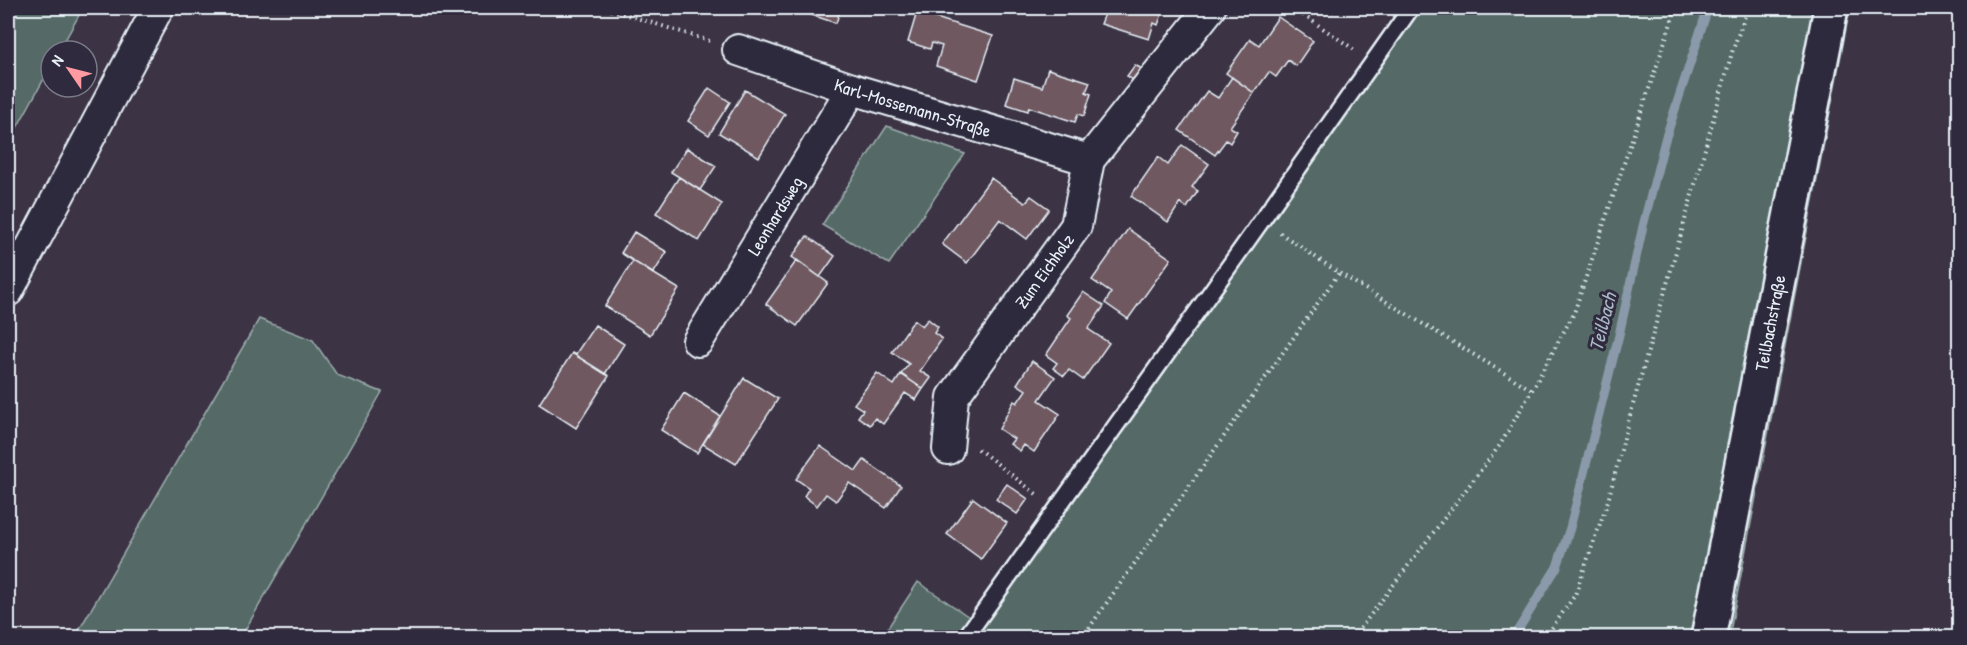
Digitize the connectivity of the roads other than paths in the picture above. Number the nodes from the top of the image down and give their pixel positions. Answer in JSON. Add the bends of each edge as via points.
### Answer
{"nodes":[{"id":1,"x":158,"y":8,"type":"edge"},
{"id":2,"x":1210,"y":8,"type":"edge"},
{"id":3,"x":1411,"y":8,"type":"edge"},
{"id":4,"x":1831,"y":8,"type":"edge"},
{"id":5,"x":738,"y":50,"type":"road end"},
{"id":6,"x":852,"y":90,"type":"junction"},
{"id":7,"x":1089,"y":160,"type":"junction"},
{"id":8,"x":8,"y":291,"type":"edge"},
{"id":9,"x":698,"y":341,"type":"dead end"},
{"id":10,"x":949,"y":438,"type":"road end"},
{"id":11,"x":964,"y":638,"type":"edge"},
{"id":12,"x":1708,"y":638,"type":"edge"}],
"edges":[{"from":1,"to":8,"type":"street"},
{"from":2,"to":7,"type":"street","name":"Zum Eichholz"},
{"from":3,"to":11,"type":"lane"},
{"from":4,"to":12,"type":"street","name":"Teilbachstraße"},
{"from":5,"to":6,"type":"street","name":"Karl-Mossemann-Straße"},
{"from":6,"to":7,"type":"street","name":"Karl-Mossemann-Straße"},
{"from":6,"to":9,"type":"street","name":"Leonhardsweg"},
{"from":7,"to":10,"type":"street","name":"Zum Eichholz","via":[[1076,226],[953,398]]}]}
